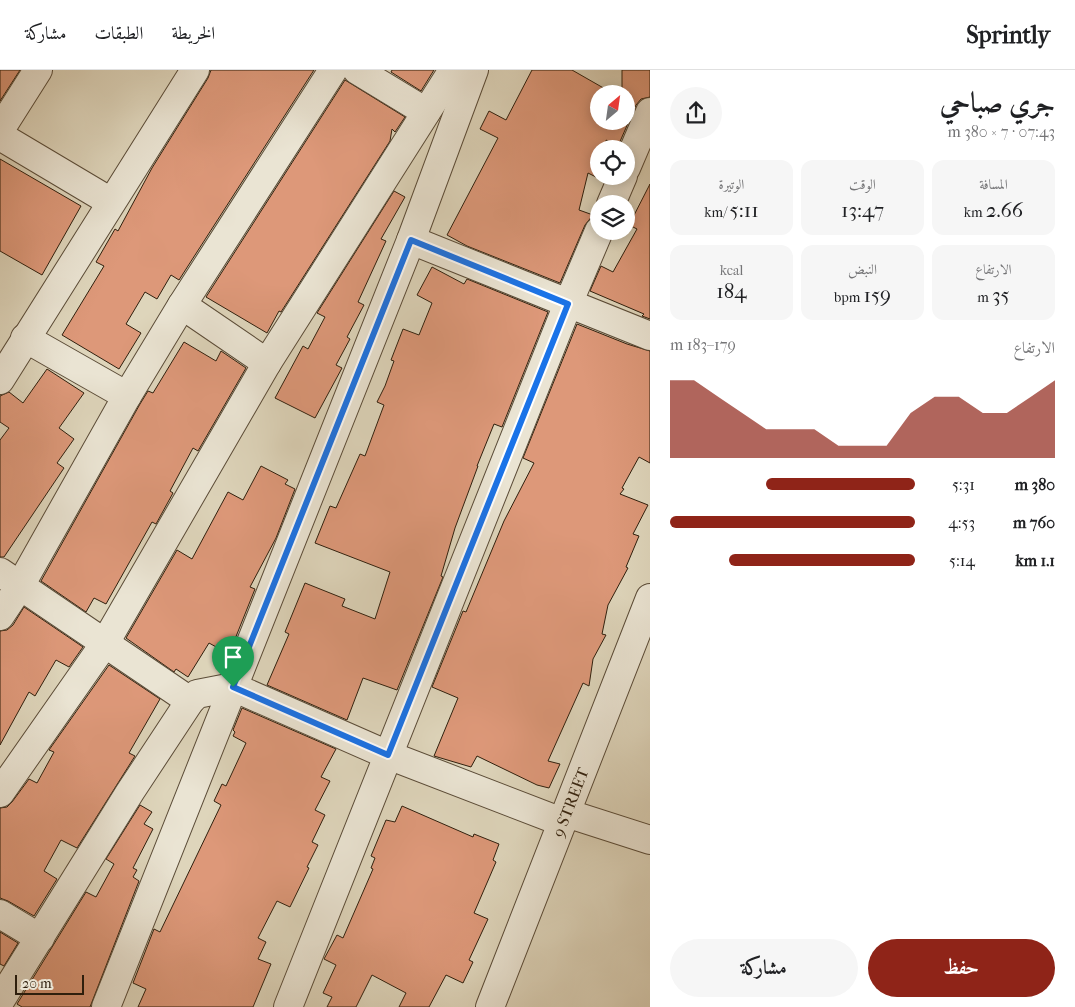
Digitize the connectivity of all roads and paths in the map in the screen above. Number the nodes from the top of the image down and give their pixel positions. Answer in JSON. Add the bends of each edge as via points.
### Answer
{"nodes":[{"id":1,"x":38,"y":70,"type":"edge"},
{"id":2,"x":194,"y":70,"type":"edge"},
{"id":3,"x":334,"y":70,"type":"edge"},
{"id":4,"x":357,"y":70,"type":"edge"},
{"id":5,"x":453,"y":70,"type":"edge"},
{"id":6,"x":474,"y":70,"type":"edge"},
{"id":7,"x":426,"y":112,"type":"junction"},
{"id":8,"x":650,"y":112,"type":"edge"},
{"id":9,"x":0,"y":130,"type":"edge"},
{"id":10,"x":0,"y":136,"type":"edge"},
{"id":11,"x":635,"y":147,"type":"edge"},
{"id":12,"x":111,"y":202,"type":"junction"},
{"id":13,"x":411,"y":240,"type":"junction"},
{"id":14,"x":595,"y":240,"type":"edge"},
{"id":15,"x":568,"y":304,"type":"junction"},
{"id":16,"x":182,"y":305,"type":"junction"},
{"id":17,"x":650,"y":336,"type":"edge"},
{"id":18,"x":25,"y":338,"type":"junction"},
{"id":19,"x":267,"y":363,"type":"junction"},
{"id":20,"x":0,"y":380,"type":"edge"},
{"id":21,"x":127,"y":396,"type":"junction"},
{"id":22,"x":10,"y":579,"type":"edge"},
{"id":23,"x":650,"y":598,"type":"edge"},
{"id":24,"x":0,"y":616,"type":"edge"},
{"id":25,"x":105,"y":643,"type":"junction"},
{"id":26,"x":233,"y":687,"type":"junction"},
{"id":27,"x":190,"y":702,"type":"junction"},
{"id":28,"x":388,"y":755,"type":"junction"},
{"id":29,"x":0,"y":793,"type":"edge"},
{"id":30,"x":564,"y":818,"type":"junction"},
{"id":31,"x":650,"y":840,"type":"edge"},
{"id":32,"x":0,"y":914,"type":"edge"},
{"id":33,"x":40,"y":938,"type":"junction"},
{"id":34,"x":0,"y":1001,"type":"edge"},
{"id":35,"x":106,"y":1007,"type":"edge"},
{"id":36,"x":288,"y":1007,"type":"edge"},
{"id":37,"x":490,"y":1007,"type":"edge"}],
"edges":[{"from":1,"to":9,"type":"street"},
{"from":2,"to":12,"type":"street"},
{"from":3,"to":16,"type":"street"},
{"from":4,"to":7,"type":"street"},
{"from":5,"to":7,"type":"street"},
{"from":6,"to":13,"type":"street"},
{"from":7,"to":19,"type":"street"},
{"from":8,"to":11,"type":"street"},
{"from":10,"to":12,"type":"street"},
{"from":12,"to":18,"type":"street"},
{"from":13,"to":15,"type":"street"},
{"from":13,"to":26,"type":"street"},
{"from":14,"to":15,"type":"street"},
{"from":15,"to":17,"type":"street"},
{"from":15,"to":28,"type":"street"},
{"from":16,"to":19,"type":"street"},
{"from":16,"to":21,"type":"street"},
{"from":18,"to":20,"type":"street"},
{"from":18,"to":21,"type":"street"},
{"from":19,"to":25,"type":"street"},
{"from":21,"to":22,"type":"street"},
{"from":22,"to":24,"type":"street"},
{"from":22,"to":25,"type":"street"},
{"from":23,"to":30,"type":"street","name":"9 STREET"},
{"from":25,"to":27,"type":"street"},
{"from":25,"to":29,"type":"street"},
{"from":26,"to":27,"type":"street","via":[[198,694]]},
{"from":26,"to":28,"type":"street"},
{"from":26,"to":35,"type":"street"},
{"from":27,"to":33,"type":"street"},
{"from":28,"to":30,"type":"street"},
{"from":28,"to":36,"type":"street"},
{"from":30,"to":31,"type":"street"},
{"from":30,"to":37,"type":"street","name":"9 STREET"},
{"from":32,"to":33,"type":"street"},
{"from":33,"to":34,"type":"street"}]}
